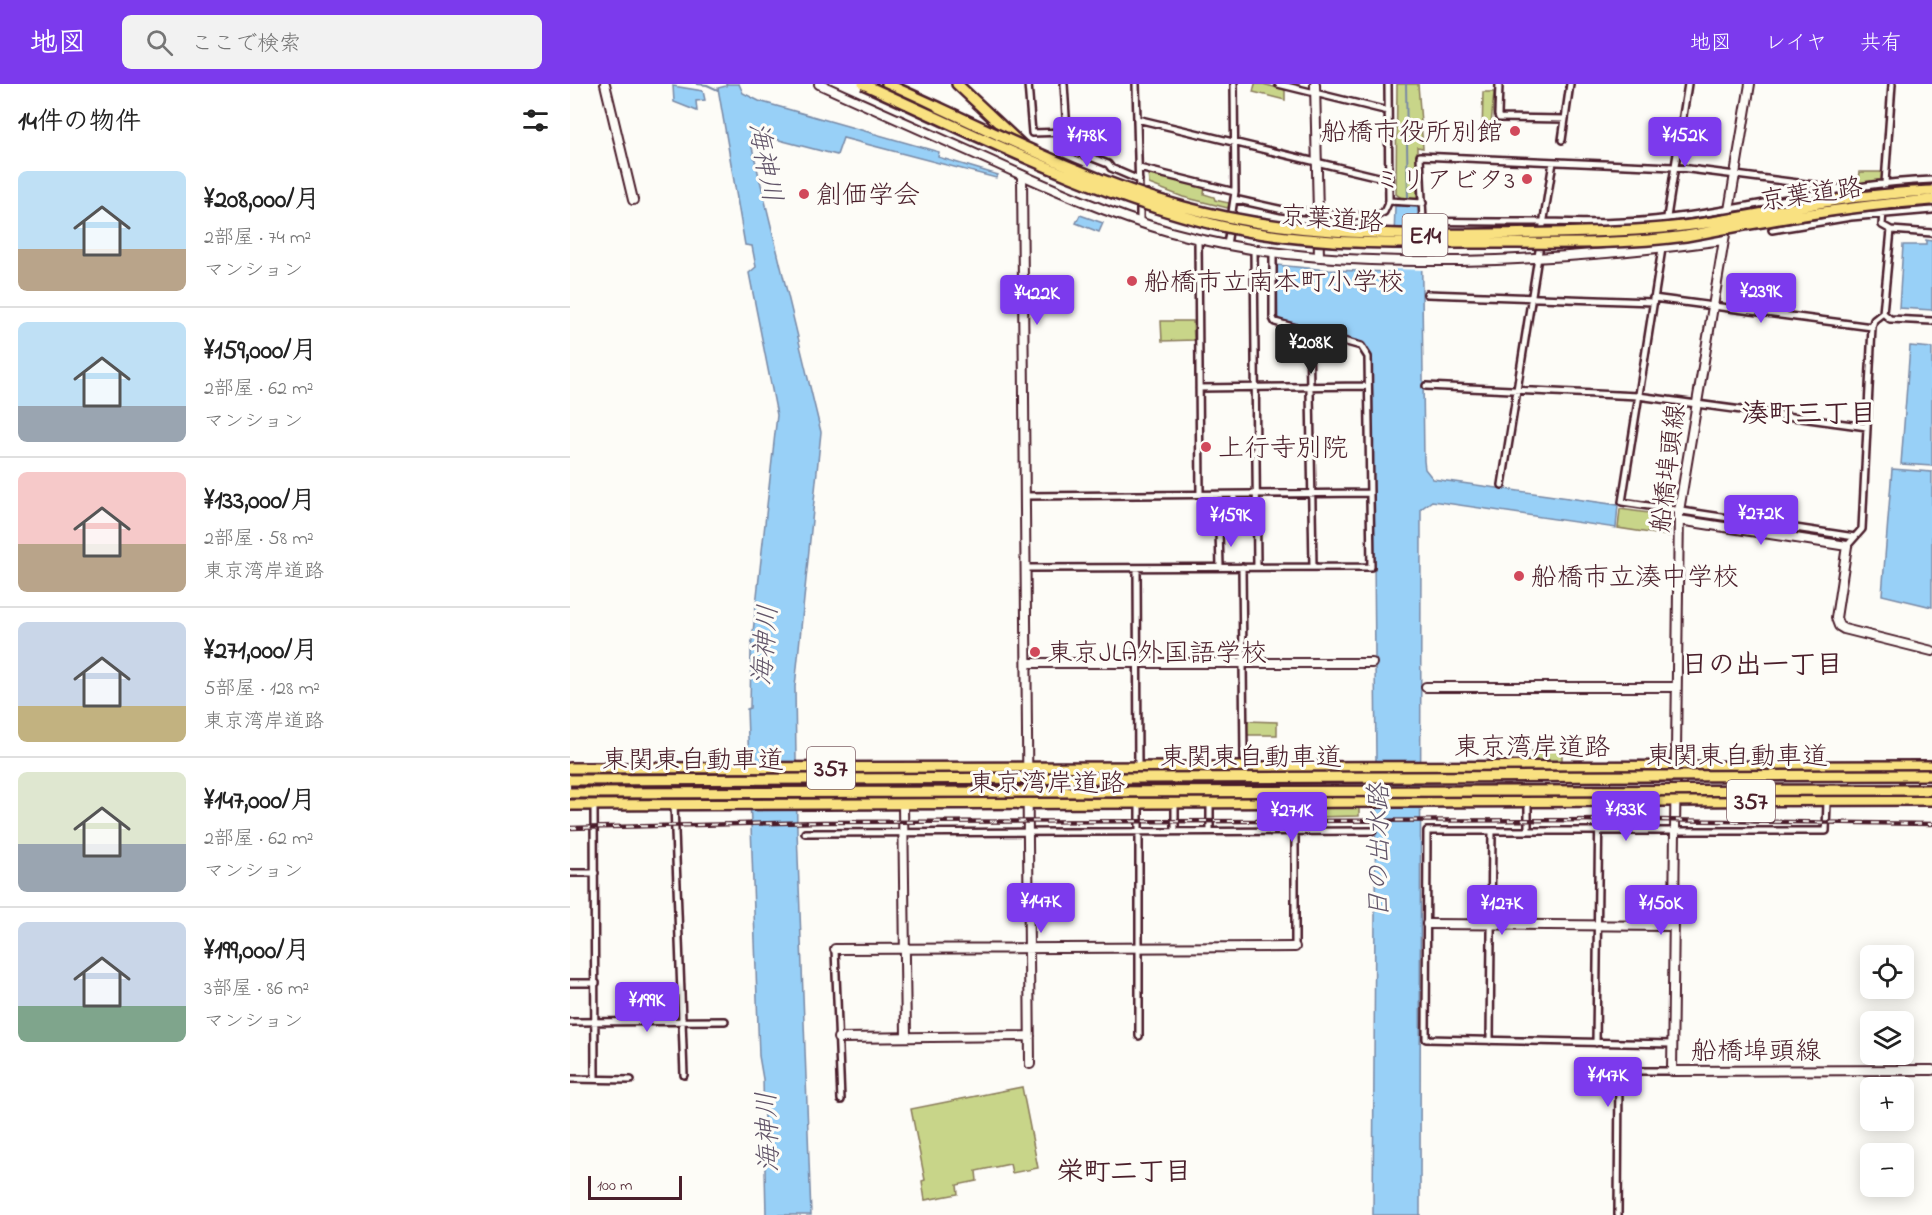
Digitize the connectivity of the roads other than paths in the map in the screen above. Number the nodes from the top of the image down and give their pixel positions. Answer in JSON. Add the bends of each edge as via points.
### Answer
{"nodes":[{"id":1,"x":605,"y":84,"type":"edge"},
{"id":2,"x":819,"y":84,"type":"edge"},
{"id":3,"x":863,"y":84,"type":"edge"},
{"id":4,"x":887,"y":84,"type":"edge"},
{"id":5,"x":957,"y":84,"type":"edge"},
{"id":6,"x":1028,"y":84,"type":"edge"},
{"id":7,"x":1064,"y":84,"type":"edge"},
{"id":8,"x":1136,"y":84,"type":"edge"},
{"id":9,"x":1234,"y":84,"type":"edge"},
{"id":10,"x":1278,"y":84,"type":"edge"},
{"id":11,"x":1315,"y":84,"type":"edge"},
{"id":12,"x":1388,"y":84,"type":"edge"},
{"id":13,"x":1498,"y":84,"type":"edge"},
{"id":14,"x":1570,"y":84,"type":"edge"},
{"id":15,"x":1688,"y":84,"type":"edge"},
{"id":16,"x":1750,"y":84,"type":"edge"},
{"id":17,"x":1893,"y":84,"type":"edge"},
{"id":18,"x":1315,"y":93,"type":"junction"},
{"id":19,"x":1388,"y":111,"type":"junction"},
{"id":20,"x":1137,"y":119,"type":"junction"},
{"id":21,"x":1565,"y":119,"type":"junction"},
{"id":22,"x":1067,"y":132,"type":"junction"},
{"id":23,"x":1562,"y":140,"type":"dead end"},
{"id":24,"x":1235,"y":141,"type":"junction"},
{"id":25,"x":1023,"y":146,"type":"junction"},
{"id":26,"x":1316,"y":162,"type":"junction"},
{"id":27,"x":1553,"y":162,"type":"junction"},
{"id":28,"x":1673,"y":167,"type":"junction"},
{"id":29,"x":1139,"y":168,"type":"junction"},
{"id":30,"x":1734,"y":174,"type":"junction"},
{"id":31,"x":1022,"y":175,"type":"junction"},
{"id":32,"x":1388,"y":179,"type":"junction"},
{"id":33,"x":1139,"y":180,"type":"junction"},
{"id":34,"x":1932,"y":180,"type":"edge"},
{"id":35,"x":1885,"y":183,"type":"junction"},
{"id":36,"x":1845,"y":189,"type":"junction"},
{"id":37,"x":1932,"y":191,"type":"edge"},
{"id":38,"x":1235,"y":192,"type":"junction"},
{"id":39,"x":1234,"y":199,"type":"junction"},
{"id":40,"x":633,"y":200,"type":"dead end"},
{"id":41,"x":1932,"y":200,"type":"edge"},
{"id":42,"x":1389,"y":201,"type":"junction"},
{"id":43,"x":1423,"y":202,"type":"junction"},
{"id":44,"x":1932,"y":210,"type":"edge"},
{"id":45,"x":1728,"y":211,"type":"junction"},
{"id":46,"x":1319,"y":213,"type":"junction"},
{"id":47,"x":1882,"y":214,"type":"junction"},
{"id":48,"x":1666,"y":219,"type":"junction"},
{"id":49,"x":1140,"y":222,"type":"junction"},
{"id":50,"x":1543,"y":222,"type":"junction"},
{"id":51,"x":1772,"y":230,"type":"dead end"},
{"id":52,"x":1891,"y":230,"type":"junction"},
{"id":53,"x":1932,"y":233,"type":"edge"},
{"id":54,"x":1198,"y":239,"type":"junction"},
{"id":55,"x":1724,"y":240,"type":"junction"},
{"id":56,"x":1227,"y":245,"type":"junction"},
{"id":57,"x":1661,"y":248,"type":"junction"},
{"id":58,"x":1254,"y":249,"type":"junction"},
{"id":59,"x":1272,"y":252,"type":"junction"},
{"id":60,"x":1319,"y":257,"type":"junction"},
{"id":61,"x":1537,"y":259,"type":"junction"},
{"id":62,"x":1426,"y":294,"type":"dead end"},
{"id":63,"x":1532,"y":298,"type":"junction"},
{"id":64,"x":1653,"y":300,"type":"junction"},
{"id":65,"x":1713,"y":306,"type":"junction"},
{"id":66,"x":1883,"y":313,"type":"junction"},
{"id":67,"x":1932,"y":321,"type":"edge"},
{"id":68,"x":1872,"y":327,"type":"junction"},
{"id":69,"x":1309,"y":332,"type":"junction"},
{"id":70,"x":1310,"y":386,"type":"junction"},
{"id":71,"x":1368,"y":386,"type":"junction"},
{"id":72,"x":1426,"y":386,"type":"dead end"},
{"id":73,"x":1254,"y":387,"type":"junction"},
{"id":74,"x":1199,"y":388,"type":"junction"},
{"id":75,"x":1517,"y":390,"type":"junction"},
{"id":76,"x":1638,"y":396,"type":"junction"},
{"id":77,"x":1696,"y":403,"type":"junction"},
{"id":78,"x":1867,"y":427,"type":"junction"},
{"id":79,"x":1502,"y":485,"type":"dead end"},
{"id":80,"x":1370,"y":493,"type":"junction"},
{"id":81,"x":1312,"y":494,"type":"junction"},
{"id":82,"x":1200,"y":495,"type":"junction"},
{"id":83,"x":1215,"y":495,"type":"junction"},
{"id":84,"x":1234,"y":495,"type":"junction"},
{"id":85,"x":1256,"y":495,"type":"junction"},
{"id":86,"x":1025,"y":496,"type":"junction"},
{"id":87,"x":1679,"y":511,"type":"junction"},
{"id":88,"x":1234,"y":517,"type":"dead end"},
{"id":89,"x":1216,"y":518,"type":"dead end"},
{"id":90,"x":1679,"y":520,"type":"junction"},
{"id":91,"x":1219,"y":530,"type":"dead end"},
{"id":92,"x":1855,"y":537,"type":"junction"},
{"id":93,"x":1847,"y":546,"type":"junction"},
{"id":94,"x":1220,"y":567,"type":"junction"},
{"id":95,"x":1242,"y":567,"type":"junction"},
{"id":96,"x":1257,"y":567,"type":"junction"},
{"id":97,"x":1313,"y":567,"type":"junction"},
{"id":98,"x":1026,"y":568,"type":"junction"},
{"id":99,"x":1137,"y":568,"type":"junction"},
{"id":100,"x":1932,"y":651,"type":"edge"},
{"id":101,"x":1027,"y":663,"type":"junction"},
{"id":102,"x":1137,"y":663,"type":"junction"},
{"id":103,"x":1244,"y":663,"type":"junction"},
{"id":104,"x":1372,"y":663,"type":"dead end"},
{"id":105,"x":1426,"y":687,"type":"dead end"},
{"id":106,"x":1676,"y":687,"type":"junction"},
{"id":107,"x":1244,"y":759,"type":"dead end"},
{"id":108,"x":570,"y":762,"type":"edge"},
{"id":109,"x":1932,"y":766,"type":"edge"},
{"id":110,"x":1027,"y":767,"type":"junction"},
{"id":111,"x":1677,"y":767,"type":"junction"},
{"id":112,"x":570,"y":768,"type":"edge"},
{"id":113,"x":736,"y":768,"type":"junction"},
{"id":114,"x":911,"y":768,"type":"junction"},
{"id":115,"x":1138,"y":768,"type":"junction"},
{"id":116,"x":1932,"y":775,"type":"edge"},
{"id":117,"x":570,"y":780,"type":"edge"},
{"id":118,"x":1932,"y":790,"type":"edge"},
{"id":119,"x":570,"y":793,"type":"edge"},
{"id":120,"x":570,"y":799,"type":"edge"},
{"id":121,"x":1932,"y":800,"type":"edge"},
{"id":122,"x":1210,"y":801,"type":"junction"},
{"id":123,"x":1599,"y":801,"type":"junction"},
{"id":124,"x":1827,"y":801,"type":"junction"},
{"id":125,"x":1124,"y":802,"type":"junction"},
{"id":126,"x":1138,"y":802,"type":"junction"},
{"id":127,"x":1174,"y":802,"type":"junction"},
{"id":128,"x":1528,"y":802,"type":"junction"},
{"id":129,"x":1676,"y":802,"type":"junction"},
{"id":130,"x":1028,"y":803,"type":"junction"},
{"id":131,"x":594,"y":804,"type":"junction"},
{"id":132,"x":670,"y":804,"type":"junction"},
{"id":133,"x":903,"y":804,"type":"junction"},
{"id":134,"x":570,"y":805,"type":"edge"},
{"id":135,"x":1139,"y":831,"type":"junction"},
{"id":136,"x":1175,"y":831,"type":"junction"},
{"id":137,"x":1210,"y":831,"type":"junction"},
{"id":138,"x":1295,"y":831,"type":"junction"},
{"id":139,"x":1373,"y":831,"type":"dead end"},
{"id":140,"x":1492,"y":831,"type":"junction"},
{"id":141,"x":1528,"y":831,"type":"junction"},
{"id":142,"x":1599,"y":831,"type":"junction"},
{"id":143,"x":1675,"y":831,"type":"junction"},
{"id":144,"x":904,"y":832,"type":"junction"},
{"id":145,"x":1028,"y":832,"type":"junction"},
{"id":146,"x":804,"y":833,"type":"dead end"},
{"id":147,"x":570,"y":873,"type":"edge"},
{"id":148,"x":595,"y":873,"type":"junction"},
{"id":149,"x":1427,"y":924,"type":"junction"},
{"id":150,"x":1491,"y":924,"type":"junction"},
{"id":151,"x":1598,"y":925,"type":"junction"},
{"id":152,"x":1673,"y":926,"type":"junction"},
{"id":153,"x":1295,"y":947,"type":"joint"},
{"id":154,"x":1028,"y":948,"type":"junction"},
{"id":155,"x":1139,"y":948,"type":"junction"},
{"id":156,"x":835,"y":949,"type":"joint"},
{"id":157,"x":906,"y":949,"type":"junction"},
{"id":158,"x":570,"y":982,"type":"edge"},
{"id":159,"x":596,"y":983,"type":"junction"},
{"id":160,"x":682,"y":1021,"type":"junction"},
{"id":161,"x":725,"y":1021,"type":"dead end"},
{"id":162,"x":570,"y":1022,"type":"edge"},
{"id":163,"x":595,"y":1022,"type":"junction"},
{"id":164,"x":1030,"y":1036,"type":"junction"},
{"id":165,"x":1139,"y":1036,"type":"dead end"},
{"id":166,"x":906,"y":1037,"type":"junction"},
{"id":167,"x":838,"y":1038,"type":"junction"},
{"id":168,"x":1490,"y":1041,"type":"junction"},
{"id":169,"x":1596,"y":1043,"type":"junction"},
{"id":170,"x":1672,"y":1044,"type":"junction"},
{"id":171,"x":1030,"y":1064,"type":"dead end"},
{"id":172,"x":1932,"y":1070,"type":"edge"},
{"id":173,"x":1672,"y":1071,"type":"junction"},
{"id":174,"x":684,"y":1075,"type":"dead end"},
{"id":175,"x":570,"y":1079,"type":"edge"},
{"id":176,"x":594,"y":1079,"type":"junction"},
{"id":177,"x":631,"y":1080,"type":"dead end"},
{"id":178,"x":841,"y":1100,"type":"dead end"},
{"id":179,"x":1618,"y":1215,"type":"edge"}],
"edges":[{"from":1,"to":40,"type":"street"},
{"from":2,"to":31,"type":"street"},
{"from":3,"to":41,"type":"highway","name":"京葉道路","number":"E14","bridge":true,"via":[[1096,187],[1190,218],[1286,237],[1381,244],[1646,239],[1850,208]]},
{"from":4,"to":25,"type":"highway","name":"京葉道路","number":"E14","bridge":true},
{"from":5,"to":25,"type":"highway"},
{"from":6,"to":22,"type":"street","via":[[1032,133]]},
{"from":7,"to":22,"type":"street"},
{"from":8,"to":20,"type":"street"},
{"from":9,"to":24,"type":"street"},
{"from":10,"to":18,"type":"street"},
{"from":11,"to":18,"type":"street"},
{"from":12,"to":19,"type":"street"},
{"from":13,"to":21,"type":"street","via":[[1499,118]]},
{"from":14,"to":21,"type":"street"},
{"from":15,"to":28,"type":"street"},
{"from":16,"to":30,"type":"street","name":"船橋埠頭線"},
{"from":17,"to":35,"type":"street"},
{"from":18,"to":19,"type":"street"},
{"from":18,"to":26,"type":"street"},
{"from":19,"to":32,"type":"street"},
{"from":20,"to":24,"type":"street"},
{"from":20,"to":29,"type":"street"},
{"from":21,"to":23,"type":"street"},
{"from":22,"to":33,"type":"street","via":[[1070,149]]},
{"from":24,"to":26,"type":"street"},
{"from":24,"to":38,"type":"street"},
{"from":25,"to":37,"type":"highway","name":"京葉道路","number":"E14","bridge":true,"via":[[1146,195],[1227,218],[1292,229],[1381,235],[1662,228],[1849,198]]},
{"from":26,"to":32,"type":"street"},
{"from":26,"to":46,"type":"street"},
{"from":27,"to":28,"type":"street"},
{"from":27,"to":43,"type":"street","via":[[1420,156]]},
{"from":27,"to":50,"type":"street"},
{"from":28,"to":30,"type":"street"},
{"from":28,"to":48,"type":"street"},
{"from":29,"to":33,"type":"street"},
{"from":29,"to":38,"type":"street"},
{"from":30,"to":36,"type":"street"},
{"from":30,"to":45,"type":"street","name":"船橋埠頭線"},
{"from":31,"to":49,"type":"street"},
{"from":31,"to":86,"type":"street"},
{"from":32,"to":42,"type":"street"},
{"from":33,"to":49,"type":"street"},
{"from":34,"to":35,"type":"street"},
{"from":35,"to":36,"type":"street"},
{"from":35,"to":47,"type":"street"},
{"from":36,"to":45,"type":"street"},
{"from":38,"to":39,"type":"street"},
{"from":39,"to":46,"type":"street"},
{"from":39,"to":56,"type":"street"},
{"from":42,"to":43,"type":"street"},
{"from":42,"to":46,"type":"street","via":[[1380,216]]},
{"from":43,"to":50,"type":"street","via":[[1423,221]]},
{"from":44,"to":47,"type":"street"},
{"from":45,"to":48,"type":"street"},
{"from":45,"to":55,"type":"street","name":"船橋埠頭線"},
{"from":46,"to":60,"type":"street"},
{"from":47,"to":51,"type":"street"},
{"from":47,"to":52,"type":"street","via":[[1881,225]]},
{"from":48,"to":50,"type":"street"},
{"from":48,"to":57,"type":"street"},
{"from":49,"to":54,"type":"street"},
{"from":50,"to":61,"type":"street"},
{"from":52,"to":53,"type":"street"},
{"from":52,"to":66,"type":"street"},
{"from":54,"to":56,"type":"street"},
{"from":54,"to":74,"type":"street"},
{"from":55,"to":57,"type":"street"},
{"from":55,"to":65,"type":"street","name":"船橋埠頭線"},
{"from":56,"to":58,"type":"street"},
{"from":57,"to":61,"type":"street"},
{"from":57,"to":64,"type":"street"},
{"from":58,"to":59,"type":"street"},
{"from":58,"to":73,"type":"street"},
{"from":59,"to":60,"type":"street"},
{"from":59,"to":69,"type":"street","via":[[1273,318],[1279,324]]},
{"from":60,"to":61,"type":"street","via":[[1390,261]]},
{"from":61,"to":63,"type":"street"},
{"from":62,"to":63,"type":"street"},
{"from":63,"to":64,"type":"street"},
{"from":63,"to":75,"type":"street"},
{"from":64,"to":65,"type":"street"},
{"from":64,"to":76,"type":"street"},
{"from":65,"to":68,"type":"street"},
{"from":65,"to":77,"type":"street","name":"船橋埠頭線"},
{"from":66,"to":67,"type":"street","via":[[1890,319]]},
{"from":66,"to":68,"type":"street"},
{"from":68,"to":78,"type":"street"},
{"from":69,"to":70,"type":"street"},
{"from":69,"to":71,"type":"street","via":[[1361,346],[1368,357]]},
{"from":70,"to":71,"type":"street"},
{"from":70,"to":73,"type":"street"},
{"from":70,"to":81,"type":"street"},
{"from":71,"to":80,"type":"street"},
{"from":72,"to":75,"type":"street"},
{"from":73,"to":74,"type":"street"},
{"from":73,"to":85,"type":"street"},
{"from":74,"to":82,"type":"street"},
{"from":75,"to":76,"type":"street"},
{"from":75,"to":79,"type":"street"},
{"from":76,"to":77,"type":"street"},
{"from":76,"to":87,"type":"street","via":[[1622,502]]},
{"from":77,"to":78,"type":"street"},
{"from":77,"to":87,"type":"street","name":"船橋埠頭線"},
{"from":78,"to":92,"type":"street","via":[[1862,529]]},
{"from":80,"to":81,"type":"street"},
{"from":80,"to":97,"type":"street","via":[[1371,567]]},
{"from":81,"to":85,"type":"street"},
{"from":81,"to":97,"type":"street"},
{"from":82,"to":83,"type":"street"},
{"from":82,"to":86,"type":"street"},
{"from":83,"to":84,"type":"street"},
{"from":83,"to":89,"type":"street"},
{"from":84,"to":85,"type":"street"},
{"from":84,"to":88,"type":"street"},
{"from":85,"to":96,"type":"street"},
{"from":86,"to":98,"type":"street"},
{"from":87,"to":90,"type":"street","name":"船橋埠頭線"},
{"from":87,"to":92,"type":"street"},
{"from":90,"to":93,"type":"street"},
{"from":90,"to":106,"type":"street","name":"船橋埠頭線"},
{"from":91,"to":94,"type":"street"},
{"from":92,"to":93,"type":"street"},
{"from":93,"to":100,"type":"street","via":[[1836,618],[1839,626]]},
{"from":94,"to":95,"type":"street"},
{"from":94,"to":99,"type":"street"},
{"from":95,"to":96,"type":"street"},
{"from":95,"to":103,"type":"street"},
{"from":96,"to":97,"type":"street"},
{"from":98,"to":99,"type":"street"},
{"from":98,"to":101,"type":"street"},
{"from":99,"to":102,"type":"street"},
{"from":101,"to":102,"type":"street"},
{"from":101,"to":110,"type":"street"},
{"from":102,"to":103,"type":"street"},
{"from":102,"to":115,"type":"street"},
{"from":103,"to":104,"type":"street"},
{"from":103,"to":107,"type":"street"},
{"from":105,"to":106,"type":"street"},
{"from":106,"to":111,"type":"street","name":"船橋埠頭線"},
{"from":108,"to":113,"type":"highway","name":"東京湾岸道路","number":"357"},
{"from":109,"to":111,"type":"highway","name":"東京湾岸道路","number":"357"},
{"from":110,"to":114,"type":"highway","name":"東京湾岸道路","number":"357"},
{"from":110,"to":115,"type":"highway","name":"東京湾岸道路","number":"357"},
{"from":110,"to":125,"type":"highway","via":[[1036,784],[1070,785],[1081,797]]},
{"from":110,"to":130,"type":"street"},
{"from":111,"to":115,"type":"highway","name":"東京湾岸道路","number":"357"},
{"from":111,"to":129,"type":"street","name":"船橋埠頭線"},
{"from":112,"to":113,"type":"highway","name":"東京湾岸道路","number":"357"},
{"from":113,"to":114,"type":"highway","name":"東京湾岸道路","number":"357"},
{"from":114,"to":130,"type":"highway","via":[[942,776],[949,787],[1012,787]]},
{"from":116,"to":117,"type":"highway","name":"東関東自動車道","bridge":true},
{"from":118,"to":119,"type":"highway","name":"東関東自動車道","bridge":true},
{"from":120,"to":132,"type":"highway","name":"東京湾岸道路","number":"357"},
{"from":121,"to":124,"type":"highway","name":"東京湾岸道路","number":"357"},
{"from":122,"to":127,"type":"highway","name":"東京湾岸道路","number":"357"},
{"from":122,"to":128,"type":"highway","name":"東京湾岸道路","number":"357"},
{"from":122,"to":137,"type":"street"},
{"from":123,"to":128,"type":"highway","name":"東京湾岸道路","number":"357"},
{"from":123,"to":129,"type":"highway","name":"東京湾岸道路","number":"357"},
{"from":123,"to":142,"type":"street"},
{"from":124,"to":129,"type":"highway","name":"東京湾岸道路","number":"357"},
{"from":124,"to":143,"type":"street","via":[[1826,831]]},
{"from":125,"to":126,"type":"highway","name":"東京湾岸道路","number":"357"},
{"from":125,"to":130,"type":"highway","name":"東京湾岸道路","number":"357"},
{"from":126,"to":127,"type":"highway","name":"東京湾岸道路","number":"357"},
{"from":126,"to":135,"type":"street"},
{"from":127,"to":136,"type":"street"},
{"from":128,"to":141,"type":"street"},
{"from":129,"to":143,"type":"street","name":"船橋埠頭線"},
{"from":130,"to":133,"type":"highway","name":"東京湾岸道路","number":"357"},
{"from":130,"to":145,"type":"street"},
{"from":131,"to":132,"type":"highway","name":"東京湾岸道路","number":"357"},
{"from":131,"to":134,"type":"highway","name":"東京湾岸道路","number":"357"},
{"from":131,"to":148,"type":"street"},
{"from":132,"to":133,"type":"highway","name":"東京湾岸道路","number":"357"},
{"from":132,"to":160,"type":"street"},
{"from":133,"to":144,"type":"street"},
{"from":135,"to":136,"type":"street"},
{"from":135,"to":145,"type":"street"},
{"from":135,"to":155,"type":"street"},
{"from":136,"to":137,"type":"street"},
{"from":137,"to":138,"type":"street"},
{"from":138,"to":139,"type":"street"},
{"from":138,"to":153,"type":"street"},
{"from":140,"to":141,"type":"street"},
{"from":140,"to":149,"type":"street","via":[[1427,831]]},
{"from":140,"to":150,"type":"street"},
{"from":141,"to":142,"type":"street"},
{"from":142,"to":143,"type":"street"},
{"from":142,"to":151,"type":"street"},
{"from":143,"to":152,"type":"street","name":"船橋埠頭線"},
{"from":144,"to":145,"type":"street"},
{"from":144,"to":146,"type":"street"},
{"from":144,"to":157,"type":"street"},
{"from":145,"to":154,"type":"street"},
{"from":147,"to":148,"type":"street"},
{"from":148,"to":159,"type":"street"},
{"from":149,"to":150,"type":"street"},
{"from":149,"to":168,"type":"street","via":[[1426,1039]]},
{"from":150,"to":151,"type":"street"},
{"from":150,"to":168,"type":"street"},
{"from":151,"to":152,"type":"street"},
{"from":151,"to":169,"type":"street"},
{"from":152,"to":170,"type":"street","name":"船橋埠頭線"},
{"from":153,"to":155,"type":"street"},
{"from":154,"to":155,"type":"street"},
{"from":154,"to":157,"type":"street"},
{"from":154,"to":164,"type":"street"},
{"from":155,"to":165,"type":"street"},
{"from":156,"to":157,"type":"street"},
{"from":156,"to":167,"type":"street"},
{"from":157,"to":166,"type":"street"},
{"from":158,"to":159,"type":"street"},
{"from":159,"to":163,"type":"street"},
{"from":160,"to":161,"type":"street"},
{"from":160,"to":163,"type":"street"},
{"from":160,"to":174,"type":"street"},
{"from":162,"to":163,"type":"street"},
{"from":163,"to":176,"type":"street"},
{"from":164,"to":166,"type":"street"},
{"from":164,"to":171,"type":"street"},
{"from":166,"to":167,"type":"street"},
{"from":167,"to":178,"type":"street"},
{"from":168,"to":169,"type":"street"},
{"from":169,"to":170,"type":"street"},
{"from":170,"to":173,"type":"street","name":"船橋埠頭線"},
{"from":172,"to":173,"type":"street","name":"船橋埠頭線"},
{"from":173,"to":179,"type":"street","via":[[1619,1071]]},
{"from":175,"to":176,"type":"street"},
{"from":176,"to":177,"type":"street"}]}
